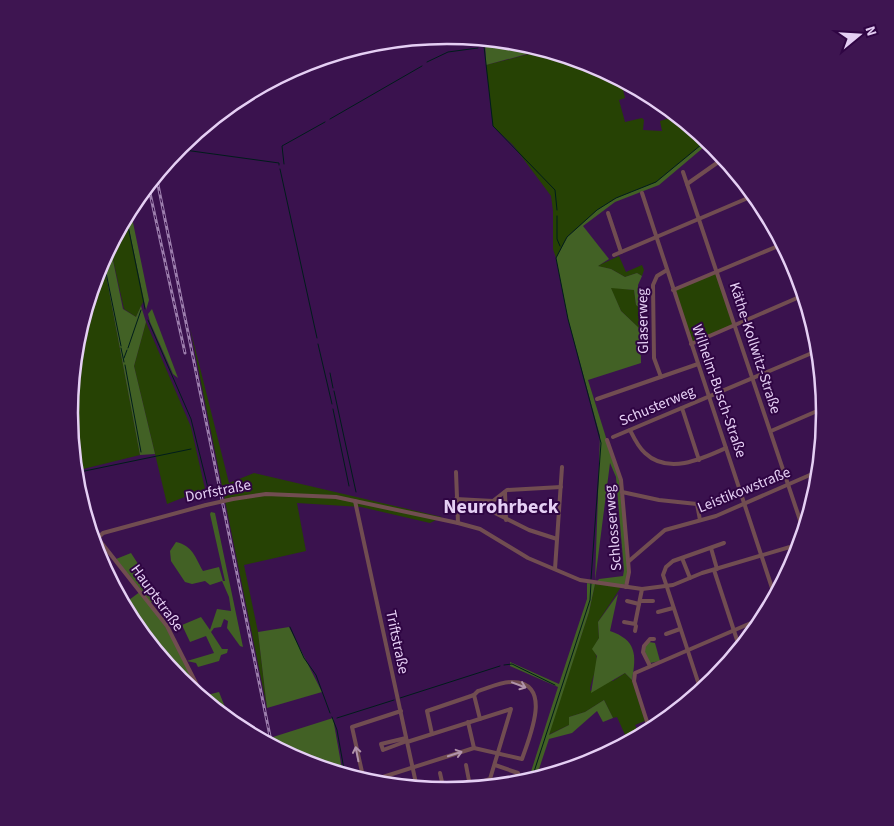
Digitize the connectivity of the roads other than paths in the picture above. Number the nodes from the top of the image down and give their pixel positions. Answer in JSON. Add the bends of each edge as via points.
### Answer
{"nodes":[{"id":1,"x":718,"y":162,"type":"edge"},
{"id":2,"x":682,"y":172,"type":"dead end"},
{"id":3,"x":687,"y":184,"type":"junction"},
{"id":4,"x":642,"y":193,"type":"dead end"},
{"id":5,"x":747,"y":198,"type":"edge"},
{"id":6,"x":608,"y":213,"type":"dead end"},
{"id":7,"x":700,"y":218,"type":"junction"},
{"id":8,"x":656,"y":237,"type":"junction"},
{"id":9,"x":776,"y":247,"type":"edge"},
{"id":10,"x":621,"y":252,"type":"junction"},
{"id":11,"x":614,"y":255,"type":"dead end"},
{"id":12,"x":667,"y":270,"type":"junction"},
{"id":13,"x":718,"y":271,"type":"junction"},
{"id":14,"x":673,"y":290,"type":"junction"},
{"id":15,"x":798,"y":298,"type":"edge"},
{"id":16,"x":735,"y":325,"type":"junction"},
{"id":17,"x":691,"y":344,"type":"junction"},
{"id":18,"x":811,"y":353,"type":"edge"},
{"id":19,"x":698,"y":364,"type":"junction"},
{"id":20,"x":661,"y":377,"type":"junction"},
{"id":21,"x":753,"y":378,"type":"junction"},
{"id":22,"x":709,"y":396,"type":"junction"},
{"id":23,"x":597,"y":399,"type":"dead end"},
{"id":24,"x":682,"y":408,"type":"junction"},
{"id":25,"x":816,"y":411,"type":"edge"},
{"id":26,"x":630,"y":430,"type":"junction"},
{"id":27,"x":771,"y":431,"type":"junction"},
{"id":28,"x":613,"y":437,"type":"dead end"},
{"id":29,"x":606,"y":440,"type":"dead end"},
{"id":30,"x":726,"y":448,"type":"junction"},
{"id":31,"x":699,"y":460,"type":"junction"},
{"id":32,"x":562,"y":467,"type":"dead end"},
{"id":33,"x":456,"y":472,"type":"dead end"},
{"id":34,"x":811,"y":475,"type":"edge"},
{"id":35,"x":788,"y":485,"type":"junction"},
{"id":36,"x":561,"y":487,"type":"junction"},
{"id":37,"x":505,"y":492,"type":"junction"},
{"id":38,"x":622,"y":492,"type":"junction"},
{"id":39,"x":456,"y":499,"type":"junction"},
{"id":40,"x":355,"y":501,"type":"junction"},
{"id":41,"x":494,"y":502,"type":"junction"},
{"id":42,"x":745,"y":504,"type":"junction"},
{"id":43,"x":506,"y":520,"type":"junction"},
{"id":44,"x":700,"y":520,"type":"junction"},
{"id":45,"x":800,"y":521,"type":"edge"},
{"id":46,"x":458,"y":523,"type":"junction"},
{"id":47,"x":99,"y":537,"type":"edge"},
{"id":48,"x":557,"y":538,"type":"junction"},
{"id":49,"x":724,"y":544,"type":"dead end"},
{"id":50,"x":103,"y":546,"type":"edge"},
{"id":51,"x":791,"y":547,"type":"edge"},
{"id":52,"x":711,"y":548,"type":"junction"},
{"id":53,"x":762,"y":555,"type":"junction"},
{"id":54,"x":682,"y":558,"type":"junction"},
{"id":55,"x":629,"y":561,"type":"junction"},
{"id":56,"x":555,"y":569,"type":"junction"},
{"id":57,"x":716,"y":569,"type":"junction"},
{"id":58,"x":690,"y":578,"type":"junction"},
{"id":59,"x":773,"y":586,"type":"edge"},
{"id":60,"x":626,"y":587,"type":"junction"},
{"id":61,"x":666,"y":587,"type":"junction"},
{"id":62,"x":642,"y":589,"type":"junction"},
{"id":63,"x":628,"y":601,"type":"dead end"},
{"id":64,"x":653,"y":601,"type":"dead end"},
{"id":65,"x":639,"y":602,"type":"junction"},
{"id":66,"x":673,"y":608,"type":"junction"},
{"id":67,"x":658,"y":612,"type":"dead end"},
{"id":68,"x":624,"y":622,"type":"dead end"},
{"id":69,"x":750,"y":623,"type":"edge"},
{"id":70,"x":680,"y":629,"type":"junction"},
{"id":71,"x":734,"y":630,"type":"junction"},
{"id":72,"x":666,"y":634,"type":"dead end"},
{"id":73,"x":654,"y":639,"type":"dead end"},
{"id":74,"x":737,"y":641,"type":"edge"},
{"id":75,"x":687,"y":650,"type":"junction"},
{"id":76,"x":650,"y":666,"type":"junction"},
{"id":77,"x":698,"y":683,"type":"edge"},
{"id":78,"x":196,"y":684,"type":"edge"},
{"id":79,"x":474,"y":695,"type":"junction"},
{"id":80,"x":400,"y":711,"type":"junction"},
{"id":81,"x":480,"y":719,"type":"junction"},
{"id":82,"x":468,"y":722,"type":"junction"},
{"id":83,"x":648,"y":723,"type":"edge"},
{"id":84,"x":432,"y":734,"type":"junction"},
{"id":85,"x":407,"y":740,"type":"junction"},
{"id":86,"x":393,"y":744,"type":"dead end"},
{"id":87,"x":474,"y":748,"type":"junction"},
{"id":88,"x":498,"y":753,"type":"junction"},
{"id":89,"x":466,"y":765,"type":"dead end"},
{"id":90,"x":494,"y":765,"type":"junction"},
{"id":91,"x":412,"y":767,"type":"junction"},
{"id":92,"x":363,"y":772,"type":"edge"},
{"id":93,"x":440,"y":773,"type":"dead end"},
{"id":94,"x":517,"y":775,"type":"edge"},
{"id":95,"x":382,"y":776,"type":"edge"},
{"id":96,"x":415,"y":780,"type":"edge"},
{"id":97,"x":488,"y":780,"type":"edge"},
{"id":98,"x":469,"y":781,"type":"edge"},
{"id":99,"x":442,"y":782,"type":"edge"}],
"edges":[{"from":1,"to":3,"type":"street"},
{"from":2,"to":3,"type":"street","name":"Käthe-Kollwitz-Straße"},
{"from":3,"to":7,"type":"street","name":"Käthe-Kollwitz-Straße"},
{"from":4,"to":8,"type":"street","name":"Wilhelm-Busch-Straße"},
{"from":5,"to":7,"type":"street"},
{"from":6,"to":10,"type":"street"},
{"from":7,"to":8,"type":"street"},
{"from":7,"to":13,"type":"street","name":"Käthe-Kollwitz-Straße"},
{"from":8,"to":10,"type":"street"},
{"from":8,"to":12,"type":"street","name":"Wilhelm-Busch-Straße"},
{"from":9,"to":13,"type":"street"},
{"from":10,"to":11,"type":"street"},
{"from":12,"to":14,"type":"street","name":"Wilhelm-Busch-Straße"},
{"from":12,"to":20,"type":"street","name":"Glaserweg","via":[[657,276],[652,285],[654,358]]},
{"from":13,"to":14,"type":"street"},
{"from":13,"to":16,"type":"street","name":"Käthe-Kollwitz-Straße"},
{"from":14,"to":17,"type":"street","name":"Wilhelm-Busch-Straße"},
{"from":15,"to":16,"type":"street"},
{"from":16,"to":17,"type":"street"},
{"from":16,"to":21,"type":"street","name":"Käthe-Kollwitz-Straße"},
{"from":17,"to":19,"type":"street","name":"Wilhelm-Busch-Straße"},
{"from":18,"to":21,"type":"street","name":"Schusterweg"},
{"from":19,"to":20,"type":"street"},
{"from":19,"to":22,"type":"street","name":"Wilhelm-Busch-Straße"},
{"from":20,"to":23,"type":"street"},
{"from":21,"to":22,"type":"street","name":"Schusterweg"},
{"from":21,"to":27,"type":"street","name":"Käthe-Kollwitz-Straße"},
{"from":22,"to":24,"type":"street","name":"Schusterweg"},
{"from":22,"to":30,"type":"street","name":"Wilhelm-Busch-Straße"},
{"from":24,"to":26,"type":"street","name":"Schusterweg"},
{"from":24,"to":31,"type":"street"},
{"from":25,"to":27,"type":"street"},
{"from":26,"to":28,"type":"street","name":"Schusterweg"},
{"from":26,"to":31,"type":"street","via":[[643,452],[655,460],[670,464]]},
{"from":27,"to":35,"type":"street","name":"Käthe-Kollwitz-Straße"},
{"from":29,"to":38,"type":"street","name":"Schlosserweg","via":[[621,480]]},
{"from":30,"to":31,"type":"street"},
{"from":30,"to":42,"type":"street","name":"Wilhelm-Busch-Straße"},
{"from":32,"to":36,"type":"street"},
{"from":33,"to":39,"type":"street"},
{"from":34,"to":35,"type":"street","name":"Leistikowstraße"},
{"from":35,"to":42,"type":"street","name":"Leistikowstraße"},
{"from":35,"to":45,"type":"street","name":"Käthe-Kollwitz-Straße"},
{"from":36,"to":37,"type":"street"},
{"from":36,"to":48,"type":"street"},
{"from":37,"to":41,"type":"street"},
{"from":37,"to":43,"type":"street"},
{"from":38,"to":44,"type":"street","via":[[697,504]]},
{"from":38,"to":55,"type":"street","name":"Schlosserweg"},
{"from":39,"to":41,"type":"street"},
{"from":39,"to":46,"type":"street"},
{"from":40,"to":46,"type":"street","name":"Dorfstraße"},
{"from":40,"to":47,"type":"street","name":"Dorfstraße","bridge":true,"via":[[272,494],[233,499],[103,533]]},
{"from":40,"to":80,"type":"street","name":"Triftstraße"},
{"from":41,"to":43,"type":"street","via":[[495,512]]},
{"from":42,"to":44,"type":"street","name":"Leistikowstraße"},
{"from":42,"to":53,"type":"street","name":"Wilhelm-Busch-Straße"},
{"from":43,"to":48,"type":"street"},
{"from":44,"to":55,"type":"street","name":"Leistikowstraße","via":[[665,530]]},
{"from":46,"to":56,"type":"street","name":"Dorfstraße","via":[[480,529],[528,558]]},
{"from":48,"to":56,"type":"street"},
{"from":49,"to":52,"type":"street"},
{"from":50,"to":78,"type":"street","name":"Hauptstraße","via":[[167,626]]},
{"from":51,"to":53,"type":"street","name":"Dorfstraße"},
{"from":52,"to":54,"type":"street"},
{"from":52,"to":57,"type":"street"},
{"from":53,"to":57,"type":"street","name":"Dorfstraße"},
{"from":53,"to":59,"type":"street","name":"Wilhelm-Busch-Straße"},
{"from":54,"to":58,"type":"street"},
{"from":54,"to":61,"type":"street","via":[[669,564],[664,572]]},
{"from":55,"to":60,"type":"street","name":"Schlosserweg"},
{"from":56,"to":60,"type":"street","name":"Dorfstraße","via":[[592,583]]},
{"from":57,"to":58,"type":"street","name":"Dorfstraße"},
{"from":57,"to":71,"type":"street"},
{"from":58,"to":61,"type":"street","name":"Dorfstraße"},
{"from":60,"to":62,"type":"street","name":"Dorfstraße"},
{"from":61,"to":62,"type":"street","name":"Dorfstraße"},
{"from":61,"to":66,"type":"street"},
{"from":62,"to":65,"type":"street"},
{"from":63,"to":65,"type":"street"},
{"from":64,"to":65,"type":"street"},
{"from":65,"to":68,"type":"street","via":[[636,628]]},
{"from":66,"to":67,"type":"street"},
{"from":66,"to":70,"type":"street"},
{"from":69,"to":71,"type":"street"},
{"from":70,"to":72,"type":"street"},
{"from":70,"to":75,"type":"street"},
{"from":71,"to":74,"type":"street"},
{"from":71,"to":75,"type":"street"},
{"from":73,"to":76,"type":"street","via":[[644,646],[643,652]]},
{"from":75,"to":76,"type":"street"},
{"from":75,"to":77,"type":"street"},
{"from":76,"to":83,"type":"street","via":[[634,675]]},
{"from":79,"to":81,"type":"street"},
{"from":79,"to":84,"type":"street","via":[[427,711]]},
{"from":79,"to":88,"type":"street","one_way":true,"via":[[511,682],[531,690],[536,700],[537,710],[522,759]]},
{"from":80,"to":85,"type":"street","name":"Triftstraße"},
{"from":92,"to":80,"type":"street","one_way":true,"via":[[352,727]]},
{"from":81,"to":82,"type":"street"},
{"from":81,"to":88,"type":"street","via":[[512,709]]},
{"from":82,"to":84,"type":"street"},
{"from":82,"to":87,"type":"street"},
{"from":84,"to":85,"type":"street"},
{"from":85,"to":86,"type":"street"},
{"from":85,"to":91,"type":"street","name":"Triftstraße"},
{"from":87,"to":88,"type":"street"},
{"from":91,"to":87,"type":"street","one_way":true},
{"from":88,"to":90,"type":"street"},
{"from":89,"to":98,"type":"street"},
{"from":90,"to":94,"type":"street"},
{"from":90,"to":97,"type":"street"},
{"from":91,"to":95,"type":"street"},
{"from":91,"to":96,"type":"street","name":"Triftstraße"},
{"from":93,"to":99,"type":"street"}]}
